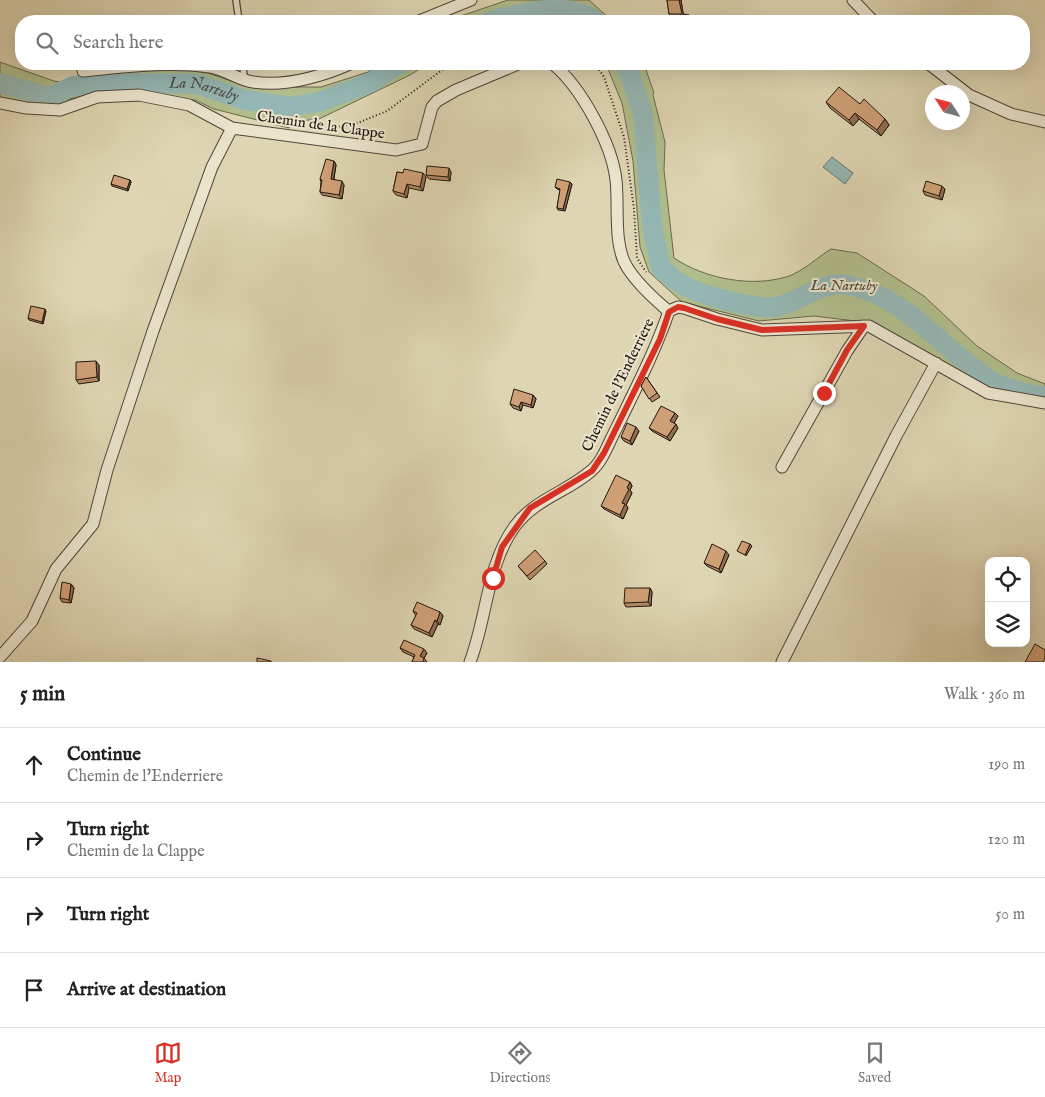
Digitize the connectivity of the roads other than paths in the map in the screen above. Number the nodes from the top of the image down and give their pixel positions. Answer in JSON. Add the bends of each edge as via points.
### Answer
{"nodes":[{"id":1,"x":236,"y":0,"type":"edge"},
{"id":2,"x":471,"y":0,"type":"edge"},
{"id":3,"x":853,"y":0,"type":"edge"},
{"id":4,"x":237,"y":15,"type":"edge"},
{"id":5,"x":434,"y":15,"type":"edge"},
{"id":6,"x":867,"y":15,"type":"edge"},
{"id":7,"x":92,"y":70,"type":"edge"},
{"id":8,"x":220,"y":70,"type":"edge"},
{"id":9,"x":243,"y":70,"type":"edge"},
{"id":10,"x":335,"y":70,"type":"edge"},
{"id":11,"x":504,"y":70,"type":"edge"},
{"id":12,"x":559,"y":70,"type":"edge"},
{"id":13,"x":937,"y":70,"type":"edge"},
{"id":14,"x":83,"y":71,"type":"dead end"},
{"id":15,"x":244,"y":79,"type":"junction"},
{"id":16,"x":0,"y":103,"type":"edge"},
{"id":17,"x":1045,"y":122,"type":"edge"},
{"id":18,"x":232,"y":128,"type":"junction"},
{"id":19,"x":669,"y":312,"type":"junction"},
{"id":20,"x":864,"y":326,"type":"junction"},
{"id":21,"x":936,"y":363,"type":"junction"},
{"id":22,"x":1045,"y":403,"type":"edge"},
{"id":23,"x":782,"y":467,"type":"dead end"},
{"id":24,"x":0,"y":657,"type":"edge"},
{"id":25,"x":470,"y":662,"type":"edge"},
{"id":26,"x":782,"y":662,"type":"edge"}],
"edges":[{"from":1,"to":4,"type":"lane"},
{"from":2,"to":5,"type":"street"},
{"from":3,"to":6,"type":"street"},
{"from":7,"to":14,"type":"street"},
{"from":8,"to":15,"type":"street"},
{"from":9,"to":15,"type":"lane"},
{"from":10,"to":15,"type":"street","via":[[296,82]]},
{"from":11,"to":18,"type":"street","name":"Chemin de la Clappe","via":[[443,96],[432,108],[422,144],[416,146],[396,150]]},
{"from":12,"to":19,"type":"street","via":[[574,86],[609,151],[616,179],[619,242],[626,266]]},
{"from":13,"to":17,"type":"street","via":[[969,95],[1011,114]]},
{"from":16,"to":18,"type":"street","name":"Chemin de la Clappe","via":[[60,110],[97,97],[139,95],[189,105]]},
{"from":18,"to":24,"type":"street","via":[[212,167],[153,331],[107,470],[93,524],[56,569],[32,621]]},
{"from":19,"to":20,"type":"street","via":[[678,307],[684,308],[762,330]]},
{"from":19,"to":25,"type":"street","name":"Chemin de l'Enderriere","via":[[660,339],[632,397],[592,471],[530,508],[502,547],[479,639]]},
{"from":20,"to":21,"type":"street"},
{"from":20,"to":23,"type":"street","via":[[847,350]]},
{"from":21,"to":22,"type":"street","via":[[988,393]]},
{"from":21,"to":26,"type":"street"}]}
